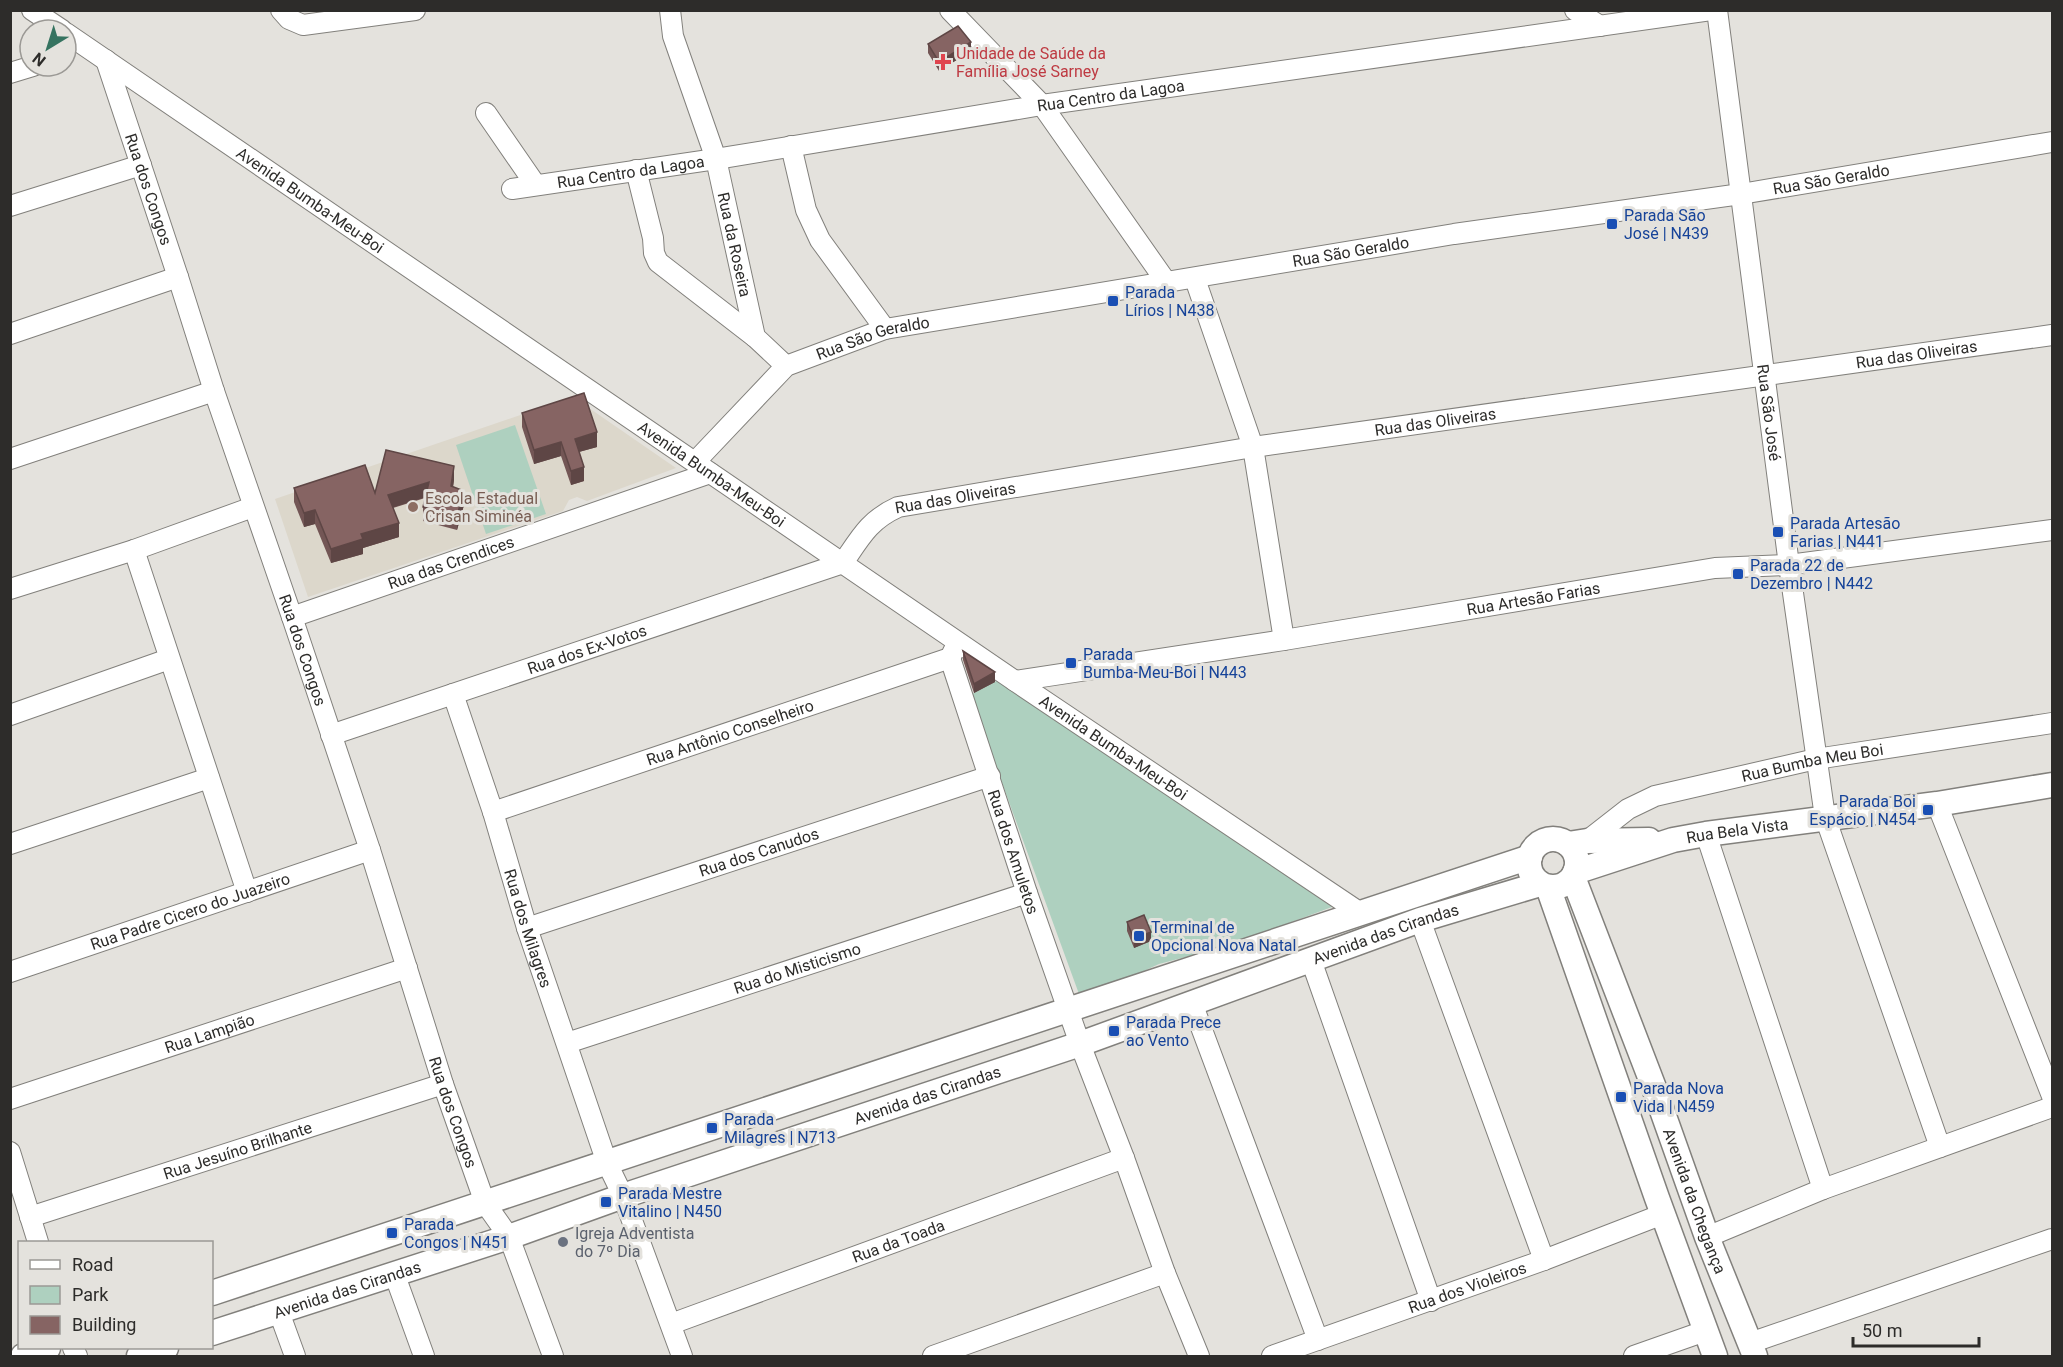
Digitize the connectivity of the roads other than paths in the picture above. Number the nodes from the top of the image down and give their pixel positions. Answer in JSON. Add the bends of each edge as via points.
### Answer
{"nodes":[{"id":1,"x":281,"y":10,"type":"edge"},
{"id":2,"x":415,"y":10,"type":"edge"},
{"id":3,"x":670,"y":10,"type":"edge"},
{"id":4,"x":950,"y":10,"type":"edge"},
{"id":5,"x":1575,"y":10,"type":"edge"},
{"id":6,"x":1711,"y":10,"type":"edge"},
{"id":7,"x":1717,"y":10,"type":"edge"},
{"id":8,"x":1600,"y":26,"type":"junction"},
{"id":9,"x":78,"y":42,"type":"edge"},
{"id":10,"x":106,"y":60,"type":"junction"},
{"id":11,"x":1042,"y":105,"type":"junction"},
{"id":12,"x":486,"y":113,"type":"dead end"},
{"id":13,"x":2052,"y":142,"type":"edge"},
{"id":14,"x":791,"y":146,"type":"junction"},
{"id":15,"x":716,"y":159,"type":"junction"},
{"id":16,"x":141,"y":165,"type":"junction"},
{"id":17,"x":636,"y":170,"type":"junction"},
{"id":18,"x":535,"y":184,"type":"junction"},
{"id":19,"x":512,"y":189,"type":"dead end"},
{"id":20,"x":1741,"y":194,"type":"junction"},
{"id":21,"x":10,"y":206,"type":"edge"},
{"id":22,"x":178,"y":277,"type":"junction"},
{"id":23,"x":1195,"y":279,"type":"junction"},
{"id":24,"x":1167,"y":283,"type":"junction"},
{"id":25,"x":885,"y":329,"type":"junction"},
{"id":26,"x":10,"y":334,"type":"edge"},
{"id":27,"x":2052,"y":335,"type":"edge"},
{"id":28,"x":755,"y":337,"type":"junction"},
{"id":29,"x":786,"y":366,"type":"junction"},
{"id":30,"x":1764,"y":374,"type":"junction"},
{"id":31,"x":214,"y":391,"type":"junction"},
{"id":32,"x":1252,"y":447,"type":"junction"},
{"id":33,"x":10,"y":459,"type":"edge"},
{"id":34,"x":703,"y":468,"type":"junction"},
{"id":35,"x":253,"y":507,"type":"junction"},
{"id":36,"x":2052,"y":530,"type":"edge"},
{"id":37,"x":134,"y":550,"type":"junction"},
{"id":38,"x":843,"y":563,"type":"junction"},
{"id":39,"x":1789,"y":565,"type":"junction"},
{"id":40,"x":10,"y":589,"type":"edge"},
{"id":41,"x":292,"y":617,"type":"junction"},
{"id":42,"x":1284,"y":640,"type":"junction"},
{"id":43,"x":955,"y":650,"type":"junction"},
{"id":44,"x":169,"y":658,"type":"junction"},
{"id":45,"x":1015,"y":681,"type":"junction"},
{"id":46,"x":453,"y":694,"type":"junction"},
{"id":47,"x":10,"y":715,"type":"edge"},
{"id":48,"x":2052,"y":723,"type":"edge"},
{"id":49,"x":331,"y":735,"type":"junction"},
{"id":50,"x":1816,"y":759,"type":"junction"},
{"id":51,"x":990,"y":776,"type":"junction"},
{"id":52,"x":208,"y":778,"type":"junction"},
{"id":53,"x":2052,"y":784,"type":"edge"},
{"id":54,"x":1937,"y":804,"type":"junction"},
{"id":55,"x":493,"y":812,"type":"junction"},
{"id":56,"x":1825,"y":817,"type":"junction"},
{"id":57,"x":1706,"y":834,"type":"junction"},
{"id":58,"x":1672,"y":840,"type":"junction"},
{"id":59,"x":1577,"y":842,"type":"junction"},
{"id":60,"x":10,"y":844,"type":"edge"},
{"id":61,"x":370,"y":850,"type":"junction"},
{"id":62,"x":1530,"y":857,"type":"junction"},
{"id":63,"x":1574,"y":874,"type":"junction"},
{"id":64,"x":1544,"y":885,"type":"junction"},
{"id":65,"x":247,"y":892,"type":"junction"},
{"id":66,"x":1028,"y":893,"type":"junction"},
{"id":67,"x":1359,"y":912,"type":"junction"},
{"id":68,"x":1419,"y":920,"type":"junction"},
{"id":69,"x":527,"y":928,"type":"junction"},
{"id":70,"x":1311,"y":960,"type":"junction"},
{"id":71,"x":407,"y":968,"type":"junction"},
{"id":72,"x":10,"y":972,"type":"edge"},
{"id":73,"x":1192,"y":1003,"type":"junction"},
{"id":74,"x":1069,"y":1010,"type":"junction"},
{"id":75,"x":567,"y":1043,"type":"junction"},
{"id":76,"x":1080,"y":1044,"type":"junction"},
{"id":77,"x":443,"y":1084,"type":"junction"},
{"id":78,"x":2052,"y":1096,"type":"edge"},
{"id":79,"x":10,"y":1099,"type":"edge"},
{"id":80,"x":2052,"y":1107,"type":"edge"},
{"id":81,"x":1940,"y":1147,"type":"junction"},
{"id":82,"x":10,"y":1152,"type":"edge"},
{"id":83,"x":1124,"y":1158,"type":"junction"},
{"id":84,"x":607,"y":1163,"type":"junction"},
{"id":85,"x":1690,"y":1187,"type":"junction"},
{"id":86,"x":1823,"y":1189,"type":"junction"},
{"id":87,"x":623,"y":1196,"type":"junction"},
{"id":88,"x":485,"y":1203,"type":"junction"},
{"id":89,"x":1662,"y":1213,"type":"junction"},
{"id":90,"x":30,"y":1216,"type":"junction"},
{"id":91,"x":1704,"y":1227,"type":"junction"},
{"id":92,"x":509,"y":1237,"type":"junction"},
{"id":93,"x":2052,"y":1239,"type":"edge"},
{"id":94,"x":38,"y":1241,"type":"edge"},
{"id":95,"x":1544,"y":1260,"type":"junction"},
{"id":96,"x":394,"y":1273,"type":"junction"},
{"id":97,"x":1165,"y":1273,"type":"junction"},
{"id":98,"x":213,"y":1293,"type":"edge"},
{"id":99,"x":1431,"y":1301,"type":"junction"},
{"id":100,"x":279,"y":1312,"type":"junction"},
{"id":101,"x":671,"y":1324,"type":"junction"},
{"id":102,"x":1705,"y":1330,"type":"junction"},
{"id":103,"x":213,"y":1333,"type":"edge"},
{"id":104,"x":1317,"y":1340,"type":"junction"},
{"id":105,"x":42,"y":1349,"type":"edge"},
{"id":106,"x":1753,"y":1350,"type":"edge"},
{"id":107,"x":23,"y":1356,"type":"edge"},
{"id":108,"x":295,"y":1356,"type":"edge"},
{"id":109,"x":424,"y":1356,"type":"edge"},
{"id":110,"x":553,"y":1356,"type":"edge"},
{"id":111,"x":682,"y":1356,"type":"edge"},
{"id":112,"x":933,"y":1356,"type":"edge"},
{"id":113,"x":1199,"y":1356,"type":"edge"},
{"id":114,"x":1272,"y":1356,"type":"edge"},
{"id":115,"x":1634,"y":1356,"type":"edge"},
{"id":116,"x":1715,"y":1356,"type":"edge"}],
"edges":[{"from":1,"to":2,"type":"street","via":[[303,25]]},
{"from":3,"to":15,"type":"street","name":"Rua da Roseira","via":[[674,36]]},
{"from":4,"to":11,"type":"street"},
{"from":5,"to":8,"type":"street"},
{"from":6,"to":8,"type":"street","name":"Rua Centro da Lagoa"},
{"from":7,"to":20,"type":"street","name":"Rua São José"},
{"from":8,"to":11,"type":"street","name":"Rua Centro da Lagoa"},
{"from":9,"to":10,"type":"street","name":"Avenida Bumba-Meu-Boi"},
{"from":10,"to":16,"type":"street","name":"Rua dos Congos"},
{"from":10,"to":34,"type":"street","name":"Avenida Bumba-Meu-Boi"},
{"from":11,"to":14,"type":"street","name":"Rua Centro da Lagoa"},
{"from":11,"to":24,"type":"street"},
{"from":12,"to":18,"type":"street"},
{"from":13,"to":20,"type":"street","name":"Rua São Geraldo"},
{"from":14,"to":15,"type":"street","name":"Rua Centro da Lagoa"},
{"from":14,"to":25,"type":"street","via":[[806,210],[820,240]]},
{"from":15,"to":17,"type":"street","name":"Rua Centro da Lagoa"},
{"from":15,"to":28,"type":"street","name":"Rua da Roseira"},
{"from":16,"to":21,"type":"street"},
{"from":16,"to":22,"type":"street","name":"Rua dos Congos"},
{"from":17,"to":18,"type":"street","name":"Rua Centro da Lagoa"},
{"from":17,"to":28,"type":"street","via":[[658,262]]},
{"from":18,"to":19,"type":"street","name":"Rua Centro da Lagoa"},
{"from":20,"to":23,"type":"street","name":"Rua São Geraldo","via":[[1454,234]]},
{"from":20,"to":30,"type":"street","name":"Rua São José"},
{"from":22,"to":26,"type":"street"},
{"from":22,"to":31,"type":"street","name":"Rua dos Congos"},
{"from":23,"to":24,"type":"street","name":"Rua São Geraldo"},
{"from":23,"to":32,"type":"street"},
{"from":24,"to":25,"type":"street","name":"Rua São Geraldo"},
{"from":25,"to":29,"type":"street","name":"Rua São Geraldo"},
{"from":27,"to":30,"type":"street","name":"Rua das Oliveiras"},
{"from":28,"to":29,"type":"street"},
{"from":29,"to":34,"type":"street","name":"Rua São Geraldo"},
{"from":30,"to":32,"type":"street","name":"Rua das Oliveiras"},
{"from":30,"to":39,"type":"street","name":"Rua São José"},
{"from":31,"to":33,"type":"street"},
{"from":31,"to":35,"type":"street","name":"Rua dos Congos"},
{"from":32,"to":38,"type":"street","name":"Rua das Oliveiras","via":[[898,507],[870,524]]},
{"from":32,"to":42,"type":"street"},
{"from":34,"to":38,"type":"street","name":"Avenida Bumba-Meu-Boi"},
{"from":34,"to":41,"type":"street","name":"Rua das Crendices"},
{"from":35,"to":37,"type":"street"},
{"from":35,"to":41,"type":"street","name":"Rua dos Congos"},
{"from":36,"to":39,"type":"street","name":"Rua Artesão Farias"},
{"from":37,"to":40,"type":"street"},
{"from":37,"to":44,"type":"street"},
{"from":38,"to":43,"type":"street","name":"Avenida Bumba-Meu-Boi"},
{"from":38,"to":46,"type":"street","name":"Rua dos Ex-Votos"},
{"from":39,"to":42,"type":"street","name":"Rua Artesão Farias","via":[[1715,568]]},
{"from":39,"to":50,"type":"street","name":"Rua São José"},
{"from":41,"to":49,"type":"street","name":"Rua dos Congos"},
{"from":42,"to":45,"type":"street","name":"Rua Artesão Farias"},
{"from":43,"to":45,"type":"street","name":"Avenida Bumba-Meu-Boi"},
{"from":43,"to":51,"type":"street","name":"Rua dos Amuletos"},
{"from":43,"to":55,"type":"street","name":"Rua Antônio Conselheiro"},
{"from":44,"to":47,"type":"street"},
{"from":44,"to":52,"type":"street"},
{"from":45,"to":67,"type":"street","name":"Avenida Bumba-Meu-Boi"},
{"from":46,"to":49,"type":"street","name":"Rua dos Ex-Votos"},
{"from":46,"to":55,"type":"street","name":"Rua dos Milagres"},
{"from":48,"to":50,"type":"street","name":"Rua Bumba Meu Boi"},
{"from":49,"to":61,"type":"street","name":"Rua dos Congos"},
{"from":50,"to":56,"type":"street","name":"Rua São José"},
{"from":50,"to":59,"type":"street","name":"Rua Bumba Meu Boi","via":[[1654,796]]},
{"from":51,"to":66,"type":"street","name":"Rua dos Amuletos"},
{"from":51,"to":69,"type":"street","name":"Rua dos Canudos"},
{"from":52,"to":60,"type":"street"},
{"from":52,"to":65,"type":"street"},
{"from":53,"to":54,"type":"street","name":"Rua Bela Vista"},
{"from":54,"to":56,"type":"street","name":"Rua Bela Vista"},
{"from":54,"to":78,"type":"street"},
{"from":55,"to":69,"type":"street","name":"Rua dos Milagres"},
{"from":56,"to":57,"type":"street","name":"Rua Bela Vista"},
{"from":56,"to":81,"type":"street","name":"Rua São José"},
{"from":57,"to":58,"type":"street","name":"Rua Bela Vista"},
{"from":57,"to":86,"type":"street"},
{"from":58,"to":59,"type":"street"},
{"from":58,"to":63,"type":"street"},
{"from":59,"to":62,"type":"street","via":[[1546,840],[1538,844]]},
{"from":59,"to":63,"type":"street"},
{"from":61,"to":65,"type":"street","name":"Rua Padre Cicero do Juazeiro"},
{"from":61,"to":71,"type":"street","name":"Rua dos Congos"},
{"from":62,"to":64,"type":"street","via":[[1530,870]]},
{"from":62,"to":67,"type":"street","name":"Avenida das Cirandas"},
{"from":63,"to":64,"type":"street","via":[[1560,886]]},
{"from":63,"to":85,"type":"street","name":"Avenida da Chegança"},
{"from":64,"to":68,"type":"street","name":"Avenida das Cirandas"},
{"from":64,"to":89,"type":"street","name":"Avenida da Chegança"},
{"from":65,"to":72,"type":"street","name":"Rua Padre Cicero do Juazeiro"},
{"from":66,"to":74,"type":"street","name":"Rua dos Amuletos"},
{"from":66,"to":75,"type":"street","name":"Rua do Misticismo"},
{"from":67,"to":74,"type":"street","name":"Avenida das Cirandas"},
{"from":68,"to":70,"type":"street","name":"Avenida das Cirandas"},
{"from":68,"to":95,"type":"street"},
{"from":69,"to":75,"type":"street","name":"Rua dos Milagres"},
{"from":70,"to":73,"type":"street","name":"Avenida das Cirandas"},
{"from":70,"to":99,"type":"street"},
{"from":71,"to":77,"type":"street","name":"Rua dos Congos"},
{"from":71,"to":79,"type":"street","name":"Rua Lampião"},
{"from":73,"to":76,"type":"street","name":"Avenida das Cirandas"},
{"from":73,"to":104,"type":"street"},
{"from":74,"to":76,"type":"street","name":"Rua dos Amuletos"},
{"from":74,"to":84,"type":"street","name":"Avenida das Cirandas"},
{"from":75,"to":84,"type":"street","name":"Rua dos Milagres"},
{"from":76,"to":83,"type":"street","name":"Rua dos Amuletos"},
{"from":76,"to":87,"type":"street","name":"Avenida das Cirandas"},
{"from":77,"to":88,"type":"street","name":"Rua dos Congos"},
{"from":77,"to":90,"type":"street","name":"Rua Jesuíno Brilhante"},
{"from":80,"to":81,"type":"street"},
{"from":81,"to":86,"type":"street"},
{"from":82,"to":90,"type":"street"},
{"from":83,"to":97,"type":"street","name":"Rua dos Amuletos"},
{"from":83,"to":101,"type":"street","name":"Rua da Toada"},
{"from":84,"to":87,"type":"street","name":"Rua dos Milagres"},
{"from":84,"to":88,"type":"street","name":"Avenida das Cirandas"},
{"from":85,"to":89,"type":"street"},
{"from":85,"to":91,"type":"street","name":"Avenida da Chegança"},
{"from":86,"to":91,"type":"street"},
{"from":87,"to":92,"type":"street","name":"Avenida das Cirandas"},
{"from":87,"to":101,"type":"street","name":"Rua dos Milagres"},
{"from":88,"to":92,"type":"street","name":"Rua dos Congos"},
{"from":88,"to":98,"type":"street","name":"Avenida das Cirandas"},
{"from":89,"to":91,"type":"street"},
{"from":89,"to":95,"type":"street","name":"Rua dos Violeiros"},
{"from":89,"to":102,"type":"street","name":"Avenida da Chegança"},
{"from":90,"to":94,"type":"street"},
{"from":91,"to":106,"type":"street","name":"Avenida da Chegança"},
{"from":92,"to":96,"type":"street","name":"Avenida das Cirandas"},
{"from":92,"to":110,"type":"street","name":"Rua dos Congos"},
{"from":93,"to":106,"type":"street"},
{"from":95,"to":99,"type":"street","name":"Rua dos Violeiros"},
{"from":96,"to":100,"type":"street","name":"Avenida das Cirandas"},
{"from":96,"to":109,"type":"street"},
{"from":97,"to":112,"type":"street"},
{"from":97,"to":113,"type":"street","name":"Rua dos Amuletos"},
{"from":99,"to":104,"type":"street","name":"Rua dos Violeiros"},
{"from":100,"to":103,"type":"street","name":"Avenida das Cirandas"},
{"from":100,"to":108,"type":"street"},
{"from":101,"to":111,"type":"street","name":"Rua dos Milagres"},
{"from":102,"to":115,"type":"street"},
{"from":102,"to":116,"type":"street","name":"Avenida da Chegança"},
{"from":104,"to":114,"type":"street","name":"Rua dos Violeiros"},
{"from":105,"to":107,"type":"street"}]}
